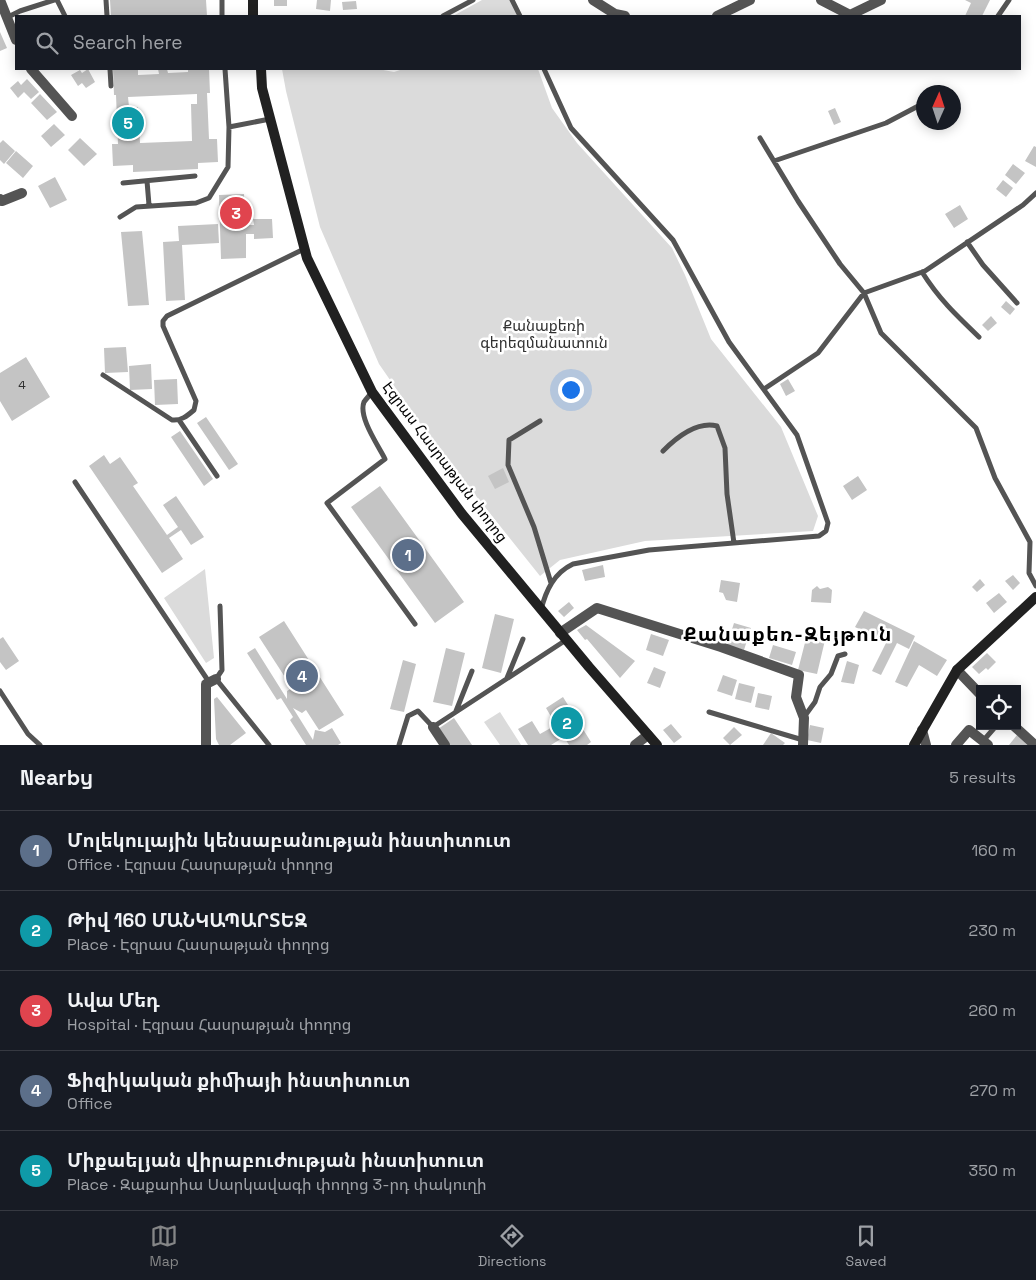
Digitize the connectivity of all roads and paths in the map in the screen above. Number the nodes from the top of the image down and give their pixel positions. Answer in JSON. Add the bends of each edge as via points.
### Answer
{"nodes":[{"id":1,"x":0,"y":0,"type":"edge"},
{"id":2,"x":55,"y":0,"type":"edge"},
{"id":3,"x":106,"y":0,"type":"edge"},
{"id":4,"x":222,"y":0,"type":"edge"},
{"id":5,"x":253,"y":0,"type":"edge"},
{"id":6,"x":257,"y":0,"type":"edge"},
{"id":7,"x":473,"y":0,"type":"edge"},
{"id":8,"x":512,"y":0,"type":"edge"},
{"id":9,"x":592,"y":0,"type":"edge"},
{"id":10,"x":750,"y":0,"type":"edge"},
{"id":11,"x":822,"y":0,"type":"edge"},
{"id":12,"x":881,"y":0,"type":"edge"},
{"id":13,"x":1009,"y":0,"type":"edge"},
{"id":14,"x":64,"y":15,"type":"edge"},
{"id":15,"x":107,"y":15,"type":"edge"},
{"id":16,"x":222,"y":15,"type":"edge"},
{"id":17,"x":253,"y":15,"type":"edge"},
{"id":18,"x":257,"y":15,"type":"edge"},
{"id":19,"x":445,"y":15,"type":"edge"},
{"id":20,"x":520,"y":15,"type":"edge"},
{"id":21,"x":620,"y":15,"type":"edge"},
{"id":22,"x":719,"y":15,"type":"edge"},
{"id":23,"x":999,"y":15,"type":"edge"},
{"id":24,"x":6,"y":18,"type":"junction"},
{"id":25,"x":15,"y":38,"type":"edge"},
{"id":26,"x":32,"y":70,"type":"edge"},
{"id":27,"x":110,"y":70,"type":"edge"},
{"id":28,"x":225,"y":70,"type":"edge"},
{"id":29,"x":257,"y":70,"type":"edge"},
{"id":30,"x":261,"y":70,"type":"edge"},
{"id":31,"x":544,"y":70,"type":"edge"},
{"id":32,"x":111,"y":86,"type":"dead end"},
{"id":33,"x":916,"y":107,"type":"edge"},
{"id":34,"x":72,"y":116,"type":"dead end"},
{"id":35,"x":268,"y":119,"type":"junction"},
{"id":36,"x":229,"y":127,"type":"junction"},
{"id":37,"x":760,"y":138,"type":"dead end"},
{"id":38,"x":774,"y":161,"type":"junction"},
{"id":39,"x":195,"y":176,"type":"dead end"},
{"id":40,"x":147,"y":181,"type":"junction"},
{"id":41,"x":123,"y":183,"type":"dead end"},
{"id":42,"x":22,"y":193,"type":"dead end"},
{"id":43,"x":1036,"y":193,"type":"edge"},
{"id":44,"x":0,"y":199,"type":"edge"},
{"id":45,"x":149,"y":205,"type":"junction"},
{"id":46,"x":120,"y":217,"type":"dead end"},
{"id":47,"x":967,"y":242,"type":"junction"},
{"id":48,"x":303,"y":250,"type":"junction"},
{"id":49,"x":922,"y":272,"type":"junction"},
{"id":50,"x":864,"y":293,"type":"junction"},
{"id":51,"x":1016,"y":303,"type":"dead end"},
{"id":52,"x":979,"y":337,"type":"dead end"},
{"id":53,"x":103,"y":375,"type":"dead end"},
{"id":54,"x":764,"y":389,"type":"junction"},
{"id":55,"x":371,"y":394,"type":"junction"},
{"id":56,"x":179,"y":420,"type":"junction"},
{"id":57,"x":540,"y":421,"type":"dead end"},
{"id":58,"x":663,"y":451,"type":"dead end"},
{"id":59,"x":217,"y":476,"type":"dead end"},
{"id":60,"x":75,"y":482,"type":"dead end"},
{"id":61,"x":734,"y":543,"type":"junction"},
{"id":62,"x":552,"y":582,"type":"junction"},
{"id":63,"x":1036,"y":586,"type":"edge"},
{"id":64,"x":1036,"y":597,"type":"edge"},
{"id":65,"x":220,"y":606,"type":"dead end"},
{"id":66,"x":541,"y":610,"type":"junction"},
{"id":67,"x":414,"y":624,"type":"dead end"},
{"id":68,"x":522,"y":639,"type":"dead end"},
{"id":69,"x":563,"y":639,"type":"junction"},
{"id":70,"x":845,"y":654,"type":"dead end"},
{"id":71,"x":957,"y":670,"type":"junction"},
{"id":72,"x":472,"y":672,"type":"dead end"},
{"id":73,"x":507,"y":679,"type":"junction"},
{"id":74,"x":213,"y":681,"type":"junction"},
{"id":75,"x":976,"y":690,"type":"edge"},
{"id":76,"x":0,"y":691,"type":"edge"},
{"id":77,"x":456,"y":711,"type":"junction"},
{"id":78,"x":709,"y":712,"type":"dead end"},
{"id":79,"x":804,"y":718,"type":"junction"},
{"id":80,"x":433,"y":727,"type":"junction"},
{"id":81,"x":922,"y":730,"type":"junction"},
{"id":82,"x":994,"y":730,"type":"edge"},
{"id":83,"x":1019,"y":730,"type":"edge"},
{"id":84,"x":648,"y":739,"type":"edge"},
{"id":85,"x":803,"y":742,"type":"edge"},
{"id":86,"x":986,"y":743,"type":"edge"},
{"id":87,"x":40,"y":745,"type":"edge"},
{"id":88,"x":206,"y":745,"type":"edge"},
{"id":89,"x":269,"y":745,"type":"edge"},
{"id":90,"x":399,"y":745,"type":"edge"},
{"id":91,"x":444,"y":745,"type":"edge"},
{"id":92,"x":635,"y":745,"type":"edge"},
{"id":93,"x":657,"y":745,"type":"edge"},
{"id":94,"x":914,"y":745,"type":"edge"},
{"id":95,"x":926,"y":745,"type":"edge"},
{"id":96,"x":956,"y":745,"type":"edge"},
{"id":97,"x":1036,"y":745,"type":"edge"}],
"edges":[{"from":1,"to":24,"type":"street"},
{"from":2,"to":14,"type":"lane"},
{"from":2,"to":24,"type":"lane"},
{"from":3,"to":15,"type":"lane"},
{"from":4,"to":16,"type":"lane"},
{"from":5,"to":17,"type":"street"},
{"from":6,"to":18,"type":"street"},
{"from":7,"to":19,"type":"lane"},
{"from":8,"to":20,"type":"lane"},
{"from":9,"to":21,"type":"street"},
{"from":10,"to":22,"type":"street"},
{"from":11,"to":12,"type":"street","via":[[850,15]]},
{"from":13,"to":23,"type":"lane"},
{"from":24,"to":25,"type":"street"},
{"from":26,"to":34,"type":"street"},
{"from":27,"to":32,"type":"lane"},
{"from":28,"to":36,"type":"lane"},
{"from":29,"to":35,"type":"street","name":"Էզրաս Հասրաթյան փողոց"},
{"from":30,"to":35,"type":"street","name":"Էզրաս Հասրաթյան փողոց"},
{"from":31,"to":54,"type":"lane","via":[[571,128],[673,240],[729,342]]},
{"from":33,"to":38,"type":"lane","via":[[886,123]]},
{"from":35,"to":36,"type":"lane"},
{"from":35,"to":48,"type":"street","name":"Էզրաս Հասրաթյան փողոց"},
{"from":36,"to":45,"type":"lane","via":[[228,167],[209,198],[196,203]]},
{"from":37,"to":38,"type":"lane"},
{"from":38,"to":50,"type":"lane","via":[[840,264]]},
{"from":39,"to":40,"type":"lane"},
{"from":40,"to":41,"type":"lane"},
{"from":40,"to":45,"type":"lane"},
{"from":42,"to":44,"type":"street"},
{"from":43,"to":47,"type":"lane"},
{"from":45,"to":46,"type":"lane","via":[[136,207]]},
{"from":47,"to":49,"type":"lane"},
{"from":47,"to":51,"type":"lane"},
{"from":48,"to":55,"type":"street","name":"Էզրաս Հասրաթյան փողոց"},
{"from":48,"to":56,"type":"lane","via":[[163,320],[196,401],[194,410]]},
{"from":49,"to":50,"type":"lane"},
{"from":49,"to":52,"type":"lane","via":[[946,306]]},
{"from":50,"to":54,"type":"lane","via":[[818,353]]},
{"from":50,"to":63,"type":"lane","via":[[881,333],[976,428],[995,478],[1030,542],[1029,573]]},
{"from":53,"to":56,"type":"lane","via":[[172,420]]},
{"from":54,"to":61,"type":"lane","via":[[798,435],[828,523],[826,532],[819,536]]},
{"from":55,"to":66,"type":"street","name":"Էզրաս Հասրաթյան փողոց","via":[[462,514]]},
{"from":55,"to":67,"type":"lane","via":[[364,402],[362,412],[385,459],[327,503]]},
{"from":55,"to":69,"type":"street","name":"Էզրաս Հասրաթյան փողոց","via":[[450,506]]},
{"from":56,"to":59,"type":"lane"},
{"from":57,"to":62,"type":"lane","via":[[509,440],[508,465],[534,527]]},
{"from":58,"to":61,"type":"lane","via":[[689,431],[706,425],[717,426],[725,448]]},
{"from":60,"to":74,"type":"lane"},
{"from":61,"to":62,"type":"lane","via":[[649,550],[573,564],[563,569]]},
{"from":62,"to":66,"type":"lane"},
{"from":64,"to":71,"type":"street"},
{"from":65,"to":74,"type":"lane","via":[[222,670]]},
{"from":66,"to":69,"type":"street","name":"Էզրաս Հասրաթյան փողոց"},
{"from":68,"to":73,"type":"lane"},
{"from":69,"to":73,"type":"lane"},
{"from":69,"to":79,"type":"street","via":[[596,608],[721,647],[798,675],[796,697]]},
{"from":69,"to":84,"type":"street","name":"Էզրաս Հասրաթյան փողոց"},
{"from":70,"to":79,"type":"lane","via":[[838,656],[831,674],[820,687]]},
{"from":71,"to":75,"type":"street"},
{"from":71,"to":81,"type":"street"},
{"from":72,"to":77,"type":"lane"},
{"from":73,"to":77,"type":"lane"},
{"from":74,"to":88,"type":"street","via":[[206,684]]},
{"from":74,"to":89,"type":"lane"},
{"from":76,"to":87,"type":"lane","via":[[28,734]]},
{"from":77,"to":80,"type":"lane"},
{"from":78,"to":85,"type":"lane"},
{"from":79,"to":85,"type":"street"},
{"from":80,"to":90,"type":"lane","via":[[418,711],[408,716]]},
{"from":80,"to":91,"type":"street"},
{"from":81,"to":94,"type":"street"},
{"from":81,"to":95,"type":"street"},
{"from":82,"to":86,"type":"lane"},
{"from":83,"to":97,"type":"street"},
{"from":84,"to":92,"type":"street"},
{"from":84,"to":93,"type":"street","name":"Էզրաս Հասրաթյան փողոց"},
{"from":86,"to":96,"type":"street","via":[[969,730]]}]}
